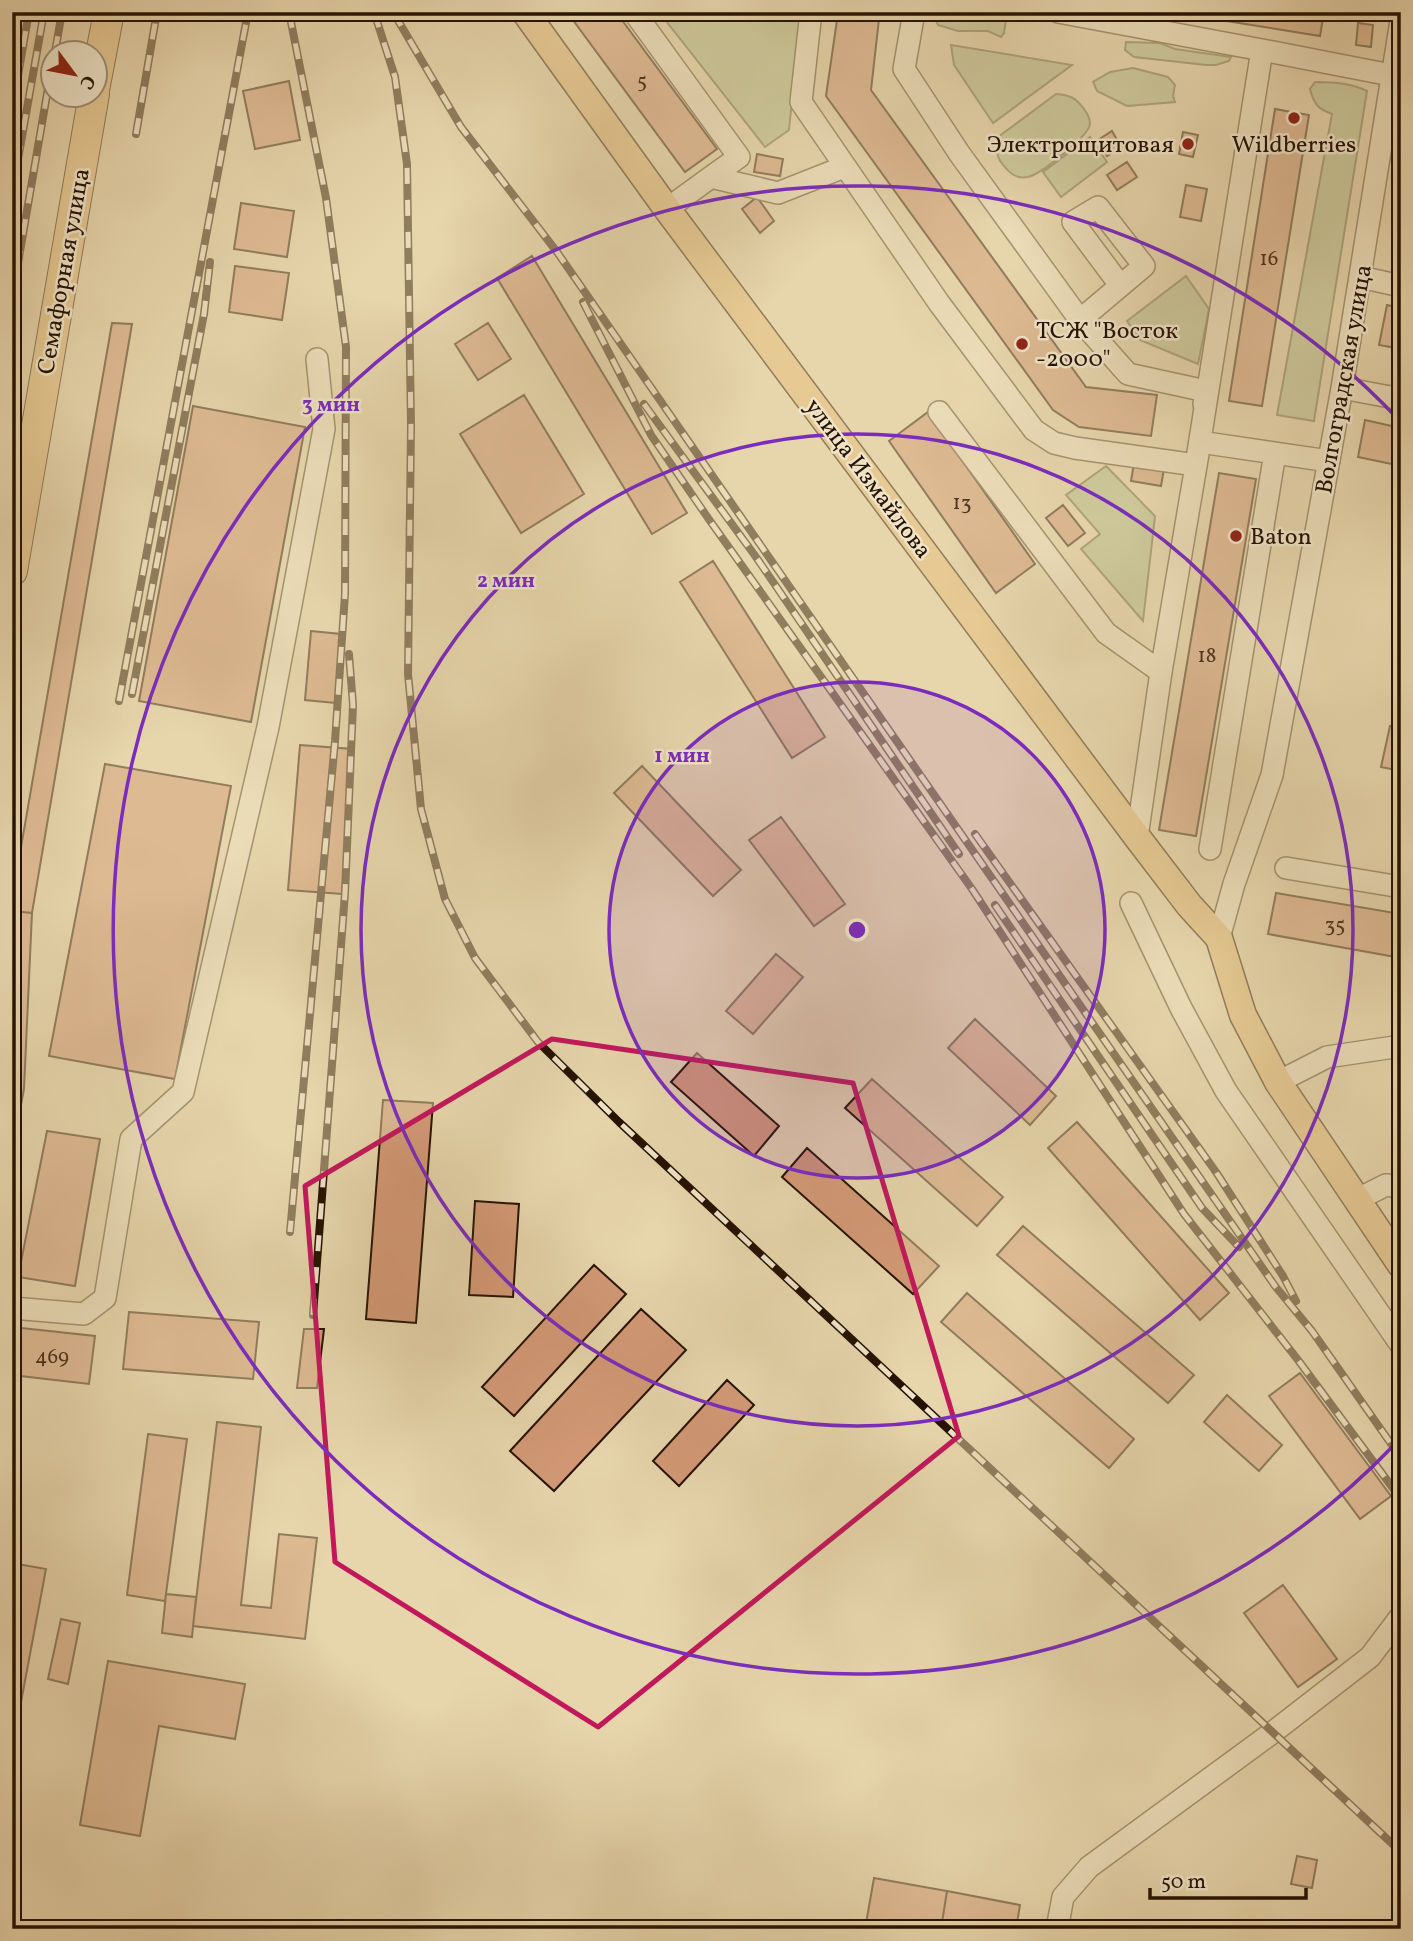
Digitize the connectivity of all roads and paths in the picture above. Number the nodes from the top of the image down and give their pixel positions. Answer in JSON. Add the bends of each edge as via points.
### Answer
{"nodes":[{"id":1,"x":109,"y":12,"type":"edge"},
{"id":2,"x":525,"y":12,"type":"edge"},
{"id":3,"x":635,"y":12,"type":"edge"},
{"id":4,"x":811,"y":12,"type":"edge"},
{"id":5,"x":914,"y":12,"type":"edge"},
{"id":6,"x":1058,"y":12,"type":"edge"},
{"id":7,"x":1401,"y":21,"type":"edge"},
{"id":8,"x":104,"y":38,"type":"edge"},
{"id":9,"x":1262,"y":50,"type":"junction"},
{"id":10,"x":1396,"y":76,"type":"edge"},
{"id":11,"x":91,"y":108,"type":"edge"},
{"id":12,"x":1391,"y":151,"type":"edge"},
{"id":13,"x":844,"y":167,"type":"junction"},
{"id":14,"x":711,"y":177,"type":"junction"},
{"id":15,"x":667,"y":209,"type":"junction"},
{"id":16,"x":1360,"y":277,"type":"junction"},
{"id":17,"x":1119,"y":285,"type":"dead end"},
{"id":18,"x":1401,"y":286,"type":"edge"},
{"id":19,"x":1080,"y":320,"type":"junction"},
{"id":20,"x":317,"y":359,"type":"dead end"},
{"id":21,"x":1342,"y":388,"type":"junction"},
{"id":22,"x":1206,"y":391,"type":"junction"},
{"id":23,"x":1401,"y":399,"type":"edge"},
{"id":24,"x":939,"y":412,"type":"dead end"},
{"id":25,"x":1200,"y":442,"type":"junction"},
{"id":26,"x":1275,"y":453,"type":"junction"},
{"id":27,"x":1329,"y":461,"type":"junction"},
{"id":28,"x":1196,"y":465,"type":"junction"},
{"id":29,"x":12,"y":572,"type":"edge"},
{"id":30,"x":1161,"y":672,"type":"junction"},
{"id":31,"x":1137,"y":836,"type":"junction"},
{"id":32,"x":1210,"y":849,"type":"dead end"},
{"id":33,"x":1286,"y":868,"type":"dead end"},
{"id":34,"x":1401,"y":887,"type":"edge"},
{"id":35,"x":1131,"y":903,"type":"dead end"},
{"id":36,"x":1219,"y":938,"type":"junction"},
{"id":37,"x":1401,"y":1046,"type":"edge"},
{"id":38,"x":1278,"y":1082,"type":"junction"},
{"id":39,"x":1401,"y":1187,"type":"edge"},
{"id":40,"x":1356,"y":1200,"type":"junction"},
{"id":41,"x":1401,"y":1265,"type":"edge"},
{"id":42,"x":12,"y":1308,"type":"edge"},
{"id":43,"x":1401,"y":1345,"type":"edge"},
{"id":44,"x":1401,"y":1616,"type":"edge"},
{"id":45,"x":1057,"y":1929,"type":"edge"}],
"edges":[{"from":1,"to":8,"type":"highway","name":"Семафорная улица"},
{"from":2,"to":15,"type":"main road","name":"улица Измайлова"},
{"from":3,"to":14,"type":"street","via":[[739,157]]},
{"from":4,"to":13,"type":"street","via":[[801,102]]},
{"from":5,"to":19,"type":"street","via":[[904,69]]},
{"from":6,"to":9,"type":"street"},
{"from":7,"to":10,"type":"street","name":"Волгоградская улица"},
{"from":9,"to":10,"type":"street"},
{"from":9,"to":22,"type":"street"},
{"from":10,"to":12,"type":"street","name":"Волгоградская улица"},
{"from":11,"to":29,"type":"highway","name":"Семафорная улица"},
{"from":12,"to":16,"type":"street","name":"Волгоградская улица"},
{"from":13,"to":14,"type":"street","via":[[778,193]]},
{"from":13,"to":28,"type":"street","via":[[1034,430],[1054,443],[1075,448]]},
{"from":14,"to":15,"type":"street"},
{"from":15,"to":31,"type":"main road","name":"улица Измайлова"},
{"from":16,"to":18,"type":"street"},
{"from":16,"to":21,"type":"street","name":"Волгоградская улица"},
{"from":17,"to":19,"type":"street"},
{"from":19,"to":22,"type":"street","via":[[1128,374]]},
{"from":20,"to":42,"type":"street","via":[[324,429],[268,727],[183,1092],[131,1139],[105,1298],[84,1314]]},
{"from":21,"to":23,"type":"street"},
{"from":21,"to":27,"type":"street","name":"Волгоградская улица"},
{"from":22,"to":25,"type":"street"},
{"from":24,"to":30,"type":"street","via":[[1106,633]]},
{"from":25,"to":26,"type":"street"},
{"from":25,"to":28,"type":"street"},
{"from":26,"to":27,"type":"street"},
{"from":26,"to":32,"type":"street"},
{"from":27,"to":36,"type":"street","name":"Волгоградская улица","via":[[1272,775]]},
{"from":28,"to":30,"type":"street"},
{"from":30,"to":31,"type":"street"},
{"from":31,"to":36,"type":"main road","name":"улица Измайлова"},
{"from":33,"to":34,"type":"street"},
{"from":35,"to":43,"type":"street","via":[[1226,1091]]},
{"from":36,"to":38,"type":"main road","via":[[1242,1015]]},
{"from":37,"to":38,"type":"street","via":[[1327,1057]]},
{"from":38,"to":40,"type":"main road"},
{"from":39,"to":40,"type":"street","via":[[1386,1185]]},
{"from":40,"to":41,"type":"main road"},
{"from":44,"to":45,"type":"street","via":[[1370,1657],[1088,1867],[1063,1897]]}]}
